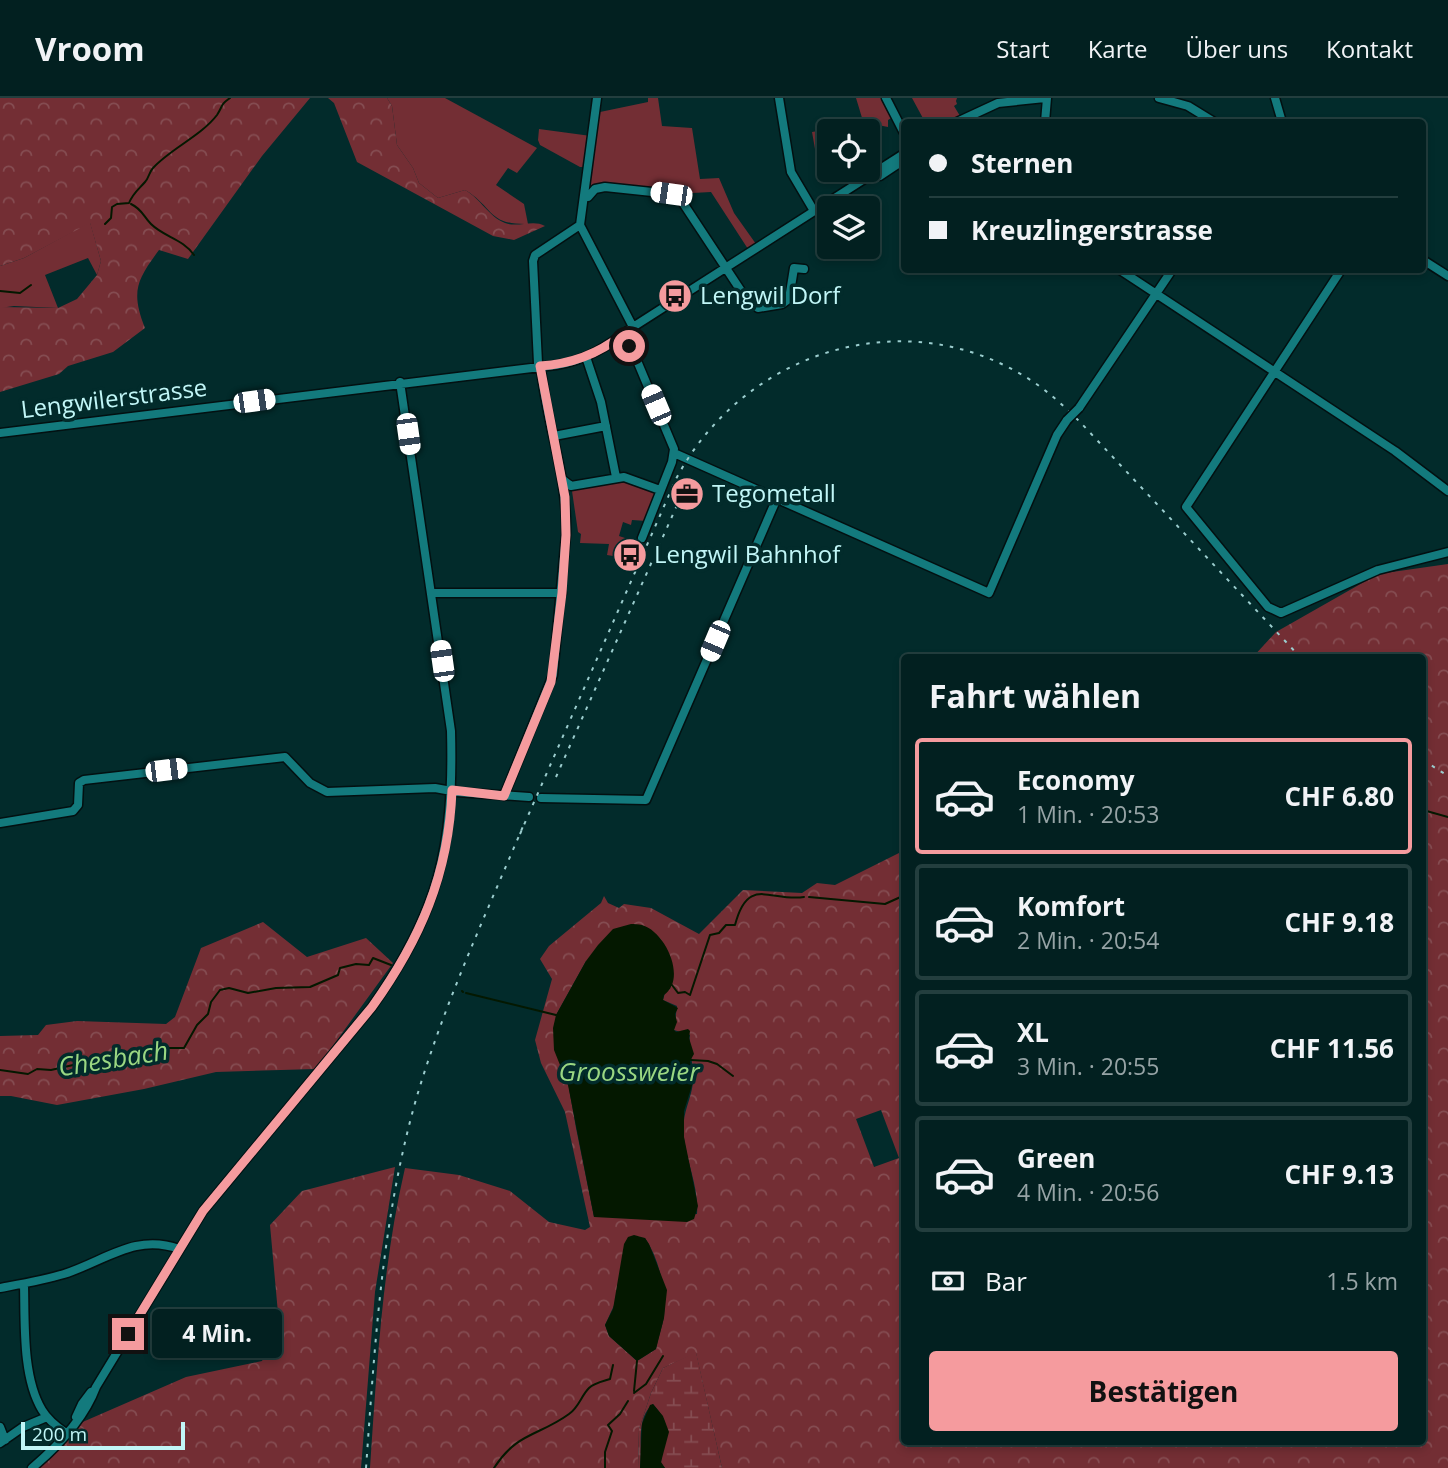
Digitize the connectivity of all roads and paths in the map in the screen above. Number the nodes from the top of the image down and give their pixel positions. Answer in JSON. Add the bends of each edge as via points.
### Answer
{"nodes":[{"id":1,"x":597,"y":98,"type":"edge"},
{"id":2,"x":779,"y":98,"type":"edge"},
{"id":3,"x":886,"y":98,"type":"edge"},
{"id":4,"x":1046,"y":98,"type":"edge"},
{"id":5,"x":1159,"y":98,"type":"edge"},
{"id":6,"x":1275,"y":98,"type":"edge"},
{"id":7,"x":963,"y":119,"type":"edge"},
{"id":8,"x":1045,"y":119,"type":"edge"},
{"id":9,"x":1209,"y":119,"type":"edge"},
{"id":10,"x":1281,"y":119,"type":"edge"},
{"id":11,"x":901,"y":127,"type":"edge"},
{"id":12,"x":901,"y":156,"type":"edge"},
{"id":13,"x":901,"y":165,"type":"edge"},
{"id":14,"x":880,"y":176,"type":"dead end"},
{"id":15,"x":584,"y":196,"type":"junction"},
{"id":16,"x":814,"y":211,"type":"junction"},
{"id":17,"x":580,"y":225,"type":"junction"},
{"id":18,"x":1426,"y":262,"type":"edge"},
{"id":19,"x":726,"y":268,"type":"junction"},
{"id":20,"x":804,"y":269,"type":"dead end"},
{"id":21,"x":1124,"y":273,"type":"edge"},
{"id":22,"x":1170,"y":273,"type":"edge"},
{"id":23,"x":1339,"y":273,"type":"edge"},
{"id":24,"x":1448,"y":276,"type":"edge"},
{"id":25,"x":1156,"y":294,"type":"junction"},
{"id":26,"x":633,"y":327,"type":"junction"},
{"id":27,"x":622,"y":335,"type":"junction"},
{"id":28,"x":586,"y":357,"type":"junction"},
{"id":29,"x":540,"y":366,"type":"junction"},
{"id":30,"x":1275,"y":372,"type":"junction"},
{"id":31,"x":400,"y":382,"type":"junction"},
{"id":32,"x":606,"y":426,"type":"junction"},
{"id":33,"x":0,"y":433,"type":"edge"},
{"id":34,"x":554,"y":436,"type":"junction"},
{"id":35,"x":674,"y":453,"type":"junction"},
{"id":36,"x":616,"y":477,"type":"junction"},
{"id":37,"x":562,"y":479,"type":"junction"},
{"id":38,"x":660,"y":490,"type":"junction"},
{"id":39,"x":1448,"y":491,"type":"edge"},
{"id":40,"x":777,"y":498,"type":"junction"},
{"id":41,"x":642,"y":538,"type":"dead end"},
{"id":42,"x":1448,"y":552,"type":"edge"},
{"id":43,"x":431,"y":593,"type":"junction"},
{"id":44,"x":562,"y":593,"type":"junction"},
{"id":45,"x":452,"y":790,"type":"junction"},
{"id":46,"x":504,"y":796,"type":"junction"},
{"id":47,"x":528,"y":797,"type":"dead end"},
{"id":48,"x":541,"y":798,"type":"dead end"},
{"id":49,"x":0,"y":822,"type":"edge"},
{"id":50,"x":179,"y":1250,"type":"junction"},
{"id":51,"x":24,"y":1284,"type":"junction"},
{"id":52,"x":0,"y":1288,"type":"edge"},
{"id":53,"x":47,"y":1417,"type":"junction"},
{"id":54,"x":0,"y":1427,"type":"edge"},
{"id":55,"x":66,"y":1433,"type":"junction"},
{"id":56,"x":2,"y":1442,"type":"edge"},
{"id":57,"x":32,"y":1468,"type":"edge"}],
"edges":[{"from":1,"to":15,"type":"street"},
{"from":2,"to":16,"type":"street","via":[[791,172]]},
{"from":3,"to":11,"type":"street"},
{"from":4,"to":7,"type":"street","via":[[998,103]]},
{"from":4,"to":8,"type":"street"},
{"from":5,"to":9,"type":"street","via":[[1188,106]]},
{"from":6,"to":10,"type":"street"},
{"from":12,"to":16,"type":"street","name":"Lengwilerstrasse"},
{"from":13,"to":14,"type":"street"},
{"from":15,"to":17,"type":"street"},
{"from":15,"to":19,"type":"street","via":[[605,187],[675,196]]},
{"from":16,"to":19,"type":"street","name":"Lengwilerstrasse"},
{"from":17,"to":26,"type":"street"},
{"from":17,"to":29,"type":"street","via":[[535,255],[533,261]]},
{"from":18,"to":24,"type":"street"},
{"from":19,"to":20,"type":"street","via":[[749,304],[758,308],[789,299],[790,268]]},
{"from":19,"to":26,"type":"street","name":"Lengwilerstrasse"},
{"from":21,"to":25,"type":"street"},
{"from":22,"to":25,"type":"street"},
{"from":23,"to":30,"type":"street"},
{"from":25,"to":30,"type":"street"},
{"from":25,"to":40,"type":"street","bridge":true,"via":[[1058,435],[989,593]]},
{"from":26,"to":27,"type":"street","name":"Lengwilerstrasse"},
{"from":27,"to":28,"type":"street","name":"Lengwilerstrasse"},
{"from":27,"to":35,"type":"street"},
{"from":28,"to":29,"type":"street","name":"Lengwilerstrasse"},
{"from":28,"to":32,"type":"street"},
{"from":29,"to":31,"type":"street","name":"Lengwilerstrasse"},
{"from":29,"to":34,"type":"street"},
{"from":30,"to":39,"type":"street"},
{"from":30,"to":42,"type":"street","via":[[1186,507],[1269,607],[1281,613],[1378,570]]},
{"from":31,"to":33,"type":"street","name":"Lengwilerstrasse"},
{"from":31,"to":43,"type":"street"},
{"from":32,"to":34,"type":"street"},
{"from":32,"to":36,"type":"street"},
{"from":34,"to":37,"type":"street"},
{"from":35,"to":38,"type":"street"},
{"from":35,"to":40,"type":"street"},
{"from":36,"to":37,"type":"street","via":[[571,486]]},
{"from":36,"to":38,"type":"street"},
{"from":37,"to":44,"type":"street","via":[[566,517]]},
{"from":38,"to":41,"type":"street"},
{"from":40,"to":48,"type":"street","via":[[646,800]]},
{"from":43,"to":44,"type":"street"},
{"from":43,"to":45,"type":"street","via":[[451,731]]},
{"from":44,"to":46,"type":"street","via":[[551,682]]},
{"from":45,"to":46,"type":"street"},
{"from":45,"to":49,"type":"street","via":[[327,792],[310,783],[285,757],[84,780],[77,787],[78,805],[73,811]]},
{"from":45,"to":50,"type":"street","via":[[447,841],[417,936],[372,1007],[221,1187]]},
{"from":46,"to":47,"type":"street"},
{"from":50,"to":51,"type":"street","via":[[147,1243],[132,1245],[64,1274]]},
{"from":50,"to":55,"type":"street","via":[[87,1409]]},
{"from":51,"to":52,"type":"street"},
{"from":51,"to":53,"type":"street","via":[[25,1351],[37,1400]]},
{"from":53,"to":55,"type":"street"},
{"from":53,"to":56,"type":"street"},
{"from":54,"to":56,"type":"street"},
{"from":55,"to":57,"type":"street"}]}
